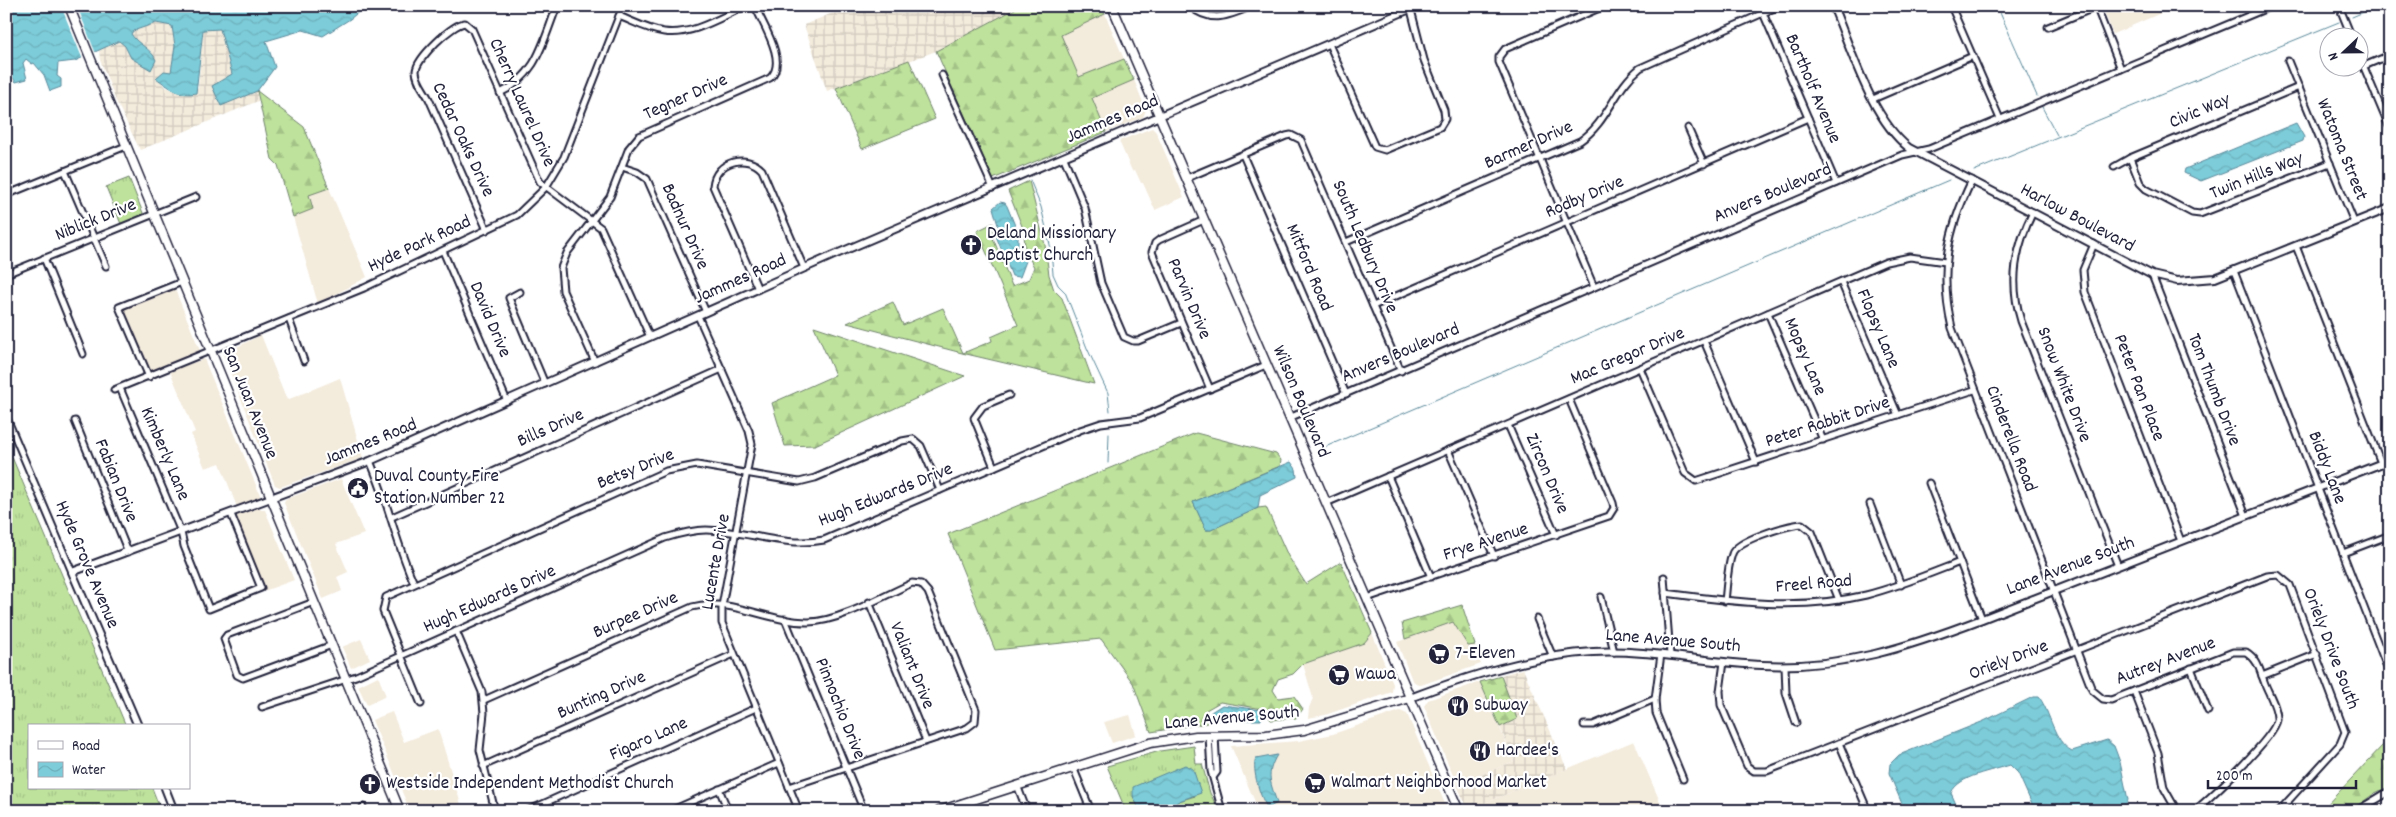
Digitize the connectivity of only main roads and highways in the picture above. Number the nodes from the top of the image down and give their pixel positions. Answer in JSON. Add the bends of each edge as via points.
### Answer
{"nodes":[{"id":1,"x":69,"y":6,"type":"edge"},
{"id":2,"x":1112,"y":6,"type":"edge"},
{"id":3,"x":1410,"y":698,"type":"junction"},
{"id":4,"x":963,"y":807,"type":"edge"},
{"id":5,"x":400,"y":811,"type":"edge"},
{"id":6,"x":939,"y":811,"type":"edge"},
{"id":7,"x":1459,"y":811,"type":"edge"}],
"edges":[{"from":1,"to":5,"type":"main road","name":"San Juan Avenue"},
{"from":2,"to":3,"type":"main road","name":"Wilson Boulevard"},
{"from":3,"to":4,"type":"main road","name":"Lane Avenue South","via":[[1304,730],[1158,741],[1017,785]]},
{"from":3,"to":7,"type":"main road","name":"Wilson Boulevard"},
{"from":4,"to":6,"type":"main road","name":"Lane Avenue South"}]}
